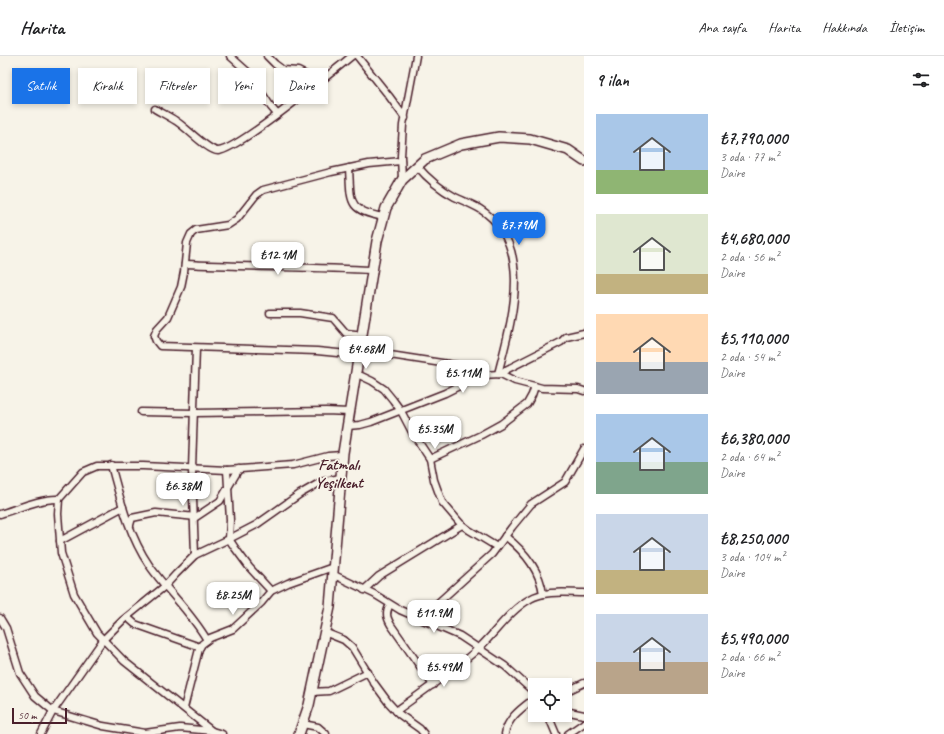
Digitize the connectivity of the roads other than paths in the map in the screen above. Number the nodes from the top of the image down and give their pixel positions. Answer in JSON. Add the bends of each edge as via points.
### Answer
{"nodes":[{"id":1,"x":230,"y":56,"type":"edge"},
{"id":2,"x":267,"y":56,"type":"edge"},
{"id":3,"x":352,"y":56,"type":"edge"},
{"id":4,"x":357,"y":56,"type":"edge"},
{"id":5,"x":416,"y":56,"type":"edge"},
{"id":6,"x":280,"y":68,"type":"edge"},
{"id":7,"x":328,"y":75,"type":"edge"},
{"id":8,"x":290,"y":104,"type":"edge"},
{"id":9,"x":155,"y":109,"type":"dead end"},
{"id":10,"x":277,"y":114,"type":"junction"},
{"id":11,"x":405,"y":118,"type":"junction"},
{"id":12,"x":401,"y":161,"type":"junction"},
{"id":13,"x":584,"y":161,"type":"edge"},
{"id":14,"x":417,"y":166,"type":"junction"},
{"id":15,"x":349,"y":168,"type":"junction"},
{"id":16,"x":402,"y":180,"type":"junction"},
{"id":17,"x":383,"y":217,"type":"junction"},
{"id":18,"x":185,"y":264,"type":"junction"},
{"id":19,"x":372,"y":270,"type":"junction"},
{"id":20,"x":270,"y":314,"type":"dead end"},
{"id":21,"x":584,"y":332,"type":"edge"},
{"id":22,"x":196,"y":348,"type":"junction"},
{"id":23,"x":358,"y":353,"type":"junction"},
{"id":24,"x":355,"y":373,"type":"junction"},
{"id":25,"x":498,"y":374,"type":"junction"},
{"id":26,"x":481,"y":375,"type":"junction"},
{"id":27,"x":536,"y":386,"type":"junction"},
{"id":28,"x":584,"y":391,"type":"edge"},
{"id":29,"x":401,"y":411,"type":"junction"},
{"id":30,"x":141,"y":412,"type":"dead end"},
{"id":31,"x":349,"y":412,"type":"junction"},
{"id":32,"x":195,"y":413,"type":"junction"},
{"id":33,"x":347,"y":426,"type":"junction"},
{"id":34,"x":584,"y":449,"type":"edge"},
{"id":35,"x":342,"y":455,"type":"junction"},
{"id":36,"x":430,"y":459,"type":"junction"},
{"id":37,"x":110,"y":465,"type":"junction"},
{"id":38,"x":192,"y":469,"type":"junction"},
{"id":39,"x":240,"y":469,"type":"junction"},
{"id":40,"x":227,"y":470,"type":"junction"},
{"id":41,"x":340,"y":478,"type":"junction"},
{"id":42,"x":229,"y":487,"type":"junction"},
{"id":43,"x":59,"y":499,"type":"junction"},
{"id":44,"x":123,"y":507,"type":"junction"},
{"id":45,"x":0,"y":514,"type":"edge"},
{"id":46,"x":193,"y":517,"type":"junction"},
{"id":47,"x":130,"y":525,"type":"junction"},
{"id":48,"x":462,"y":525,"type":"junction"},
{"id":49,"x":505,"y":536,"type":"junction"},
{"id":50,"x":229,"y":539,"type":"junction"},
{"id":51,"x":60,"y":540,"type":"junction"},
{"id":52,"x":498,"y":547,"type":"junction"},
{"id":53,"x":194,"y":555,"type":"junction"},
{"id":54,"x":333,"y":571,"type":"junction"},
{"id":55,"x":165,"y":586,"type":"junction"},
{"id":56,"x":364,"y":590,"type":"junction"},
{"id":57,"x":271,"y":591,"type":"junction"},
{"id":58,"x":584,"y":593,"type":"edge"},
{"id":59,"x":543,"y":594,"type":"junction"},
{"id":60,"x":390,"y":605,"type":"junction"},
{"id":61,"x":127,"y":617,"type":"junction"},
{"id":62,"x":0,"y":618,"type":"edge"},
{"id":63,"x":420,"y":619,"type":"junction"},
{"id":64,"x":324,"y":632,"type":"junction"},
{"id":65,"x":103,"y":640,"type":"junction"},
{"id":66,"x":208,"y":640,"type":"junction"},
{"id":67,"x":200,"y":647,"type":"junction"},
{"id":68,"x":479,"y":648,"type":"junction"},
{"id":69,"x":368,"y":672,"type":"junction"},
{"id":70,"x":584,"y":683,"type":"edge"},
{"id":71,"x":432,"y":685,"type":"junction"},
{"id":72,"x":528,"y":687,"type":"edge"},
{"id":73,"x":572,"y":689,"type":"edge"},
{"id":74,"x":312,"y":692,"type":"junction"},
{"id":75,"x":528,"y":704,"type":"edge"},
{"id":76,"x":184,"y":708,"type":"junction"},
{"id":77,"x":53,"y":711,"type":"junction"},
{"id":78,"x":396,"y":711,"type":"junction"},
{"id":79,"x":572,"y":712,"type":"edge"},
{"id":80,"x":584,"y":715,"type":"edge"},
{"id":81,"x":551,"y":722,"type":"edge"},
{"id":82,"x":584,"y":723,"type":"edge"},
{"id":83,"x":303,"y":724,"type":"junction"},
{"id":84,"x":212,"y":731,"type":"junction"},
{"id":85,"x":41,"y":734,"type":"edge"},
{"id":86,"x":144,"y":734,"type":"edge"},
{"id":87,"x":222,"y":734,"type":"edge"},
{"id":88,"x":299,"y":734,"type":"edge"},
{"id":89,"x":326,"y":734,"type":"edge"},
{"id":90,"x":424,"y":734,"type":"edge"},
{"id":91,"x":505,"y":734,"type":"edge"},
{"id":92,"x":556,"y":734,"type":"edge"},
{"id":93,"x":568,"y":734,"type":"edge"}],
"edges":[{"from":1,"to":10,"type":"street","via":[[248,72]]},
{"from":2,"to":6,"type":"street"},
{"from":3,"to":7,"type":"street"},
{"from":4,"to":11,"type":"street"},
{"from":5,"to":11,"type":"street"},
{"from":8,"to":10,"type":"street"},
{"from":9,"to":10,"type":"street","via":[[177,122],[211,149],[218,151],[231,147]]},
{"from":11,"to":12,"type":"street"},
{"from":12,"to":15,"type":"street"},
{"from":12,"to":16,"type":"street"},
{"from":13,"to":14,"type":"street","via":[[568,150],[530,139],[498,137],[461,144],[426,159]]},
{"from":14,"to":16,"type":"street"},
{"from":14,"to":25,"type":"street","via":[[435,185],[455,198],[479,208],[492,218],[501,227],[508,241],[515,268],[513,303]]},
{"from":15,"to":17,"type":"street","via":[[353,202],[366,214]]},
{"from":15,"to":18,"type":"street","via":[[263,190],[237,219],[228,225],[196,230],[191,234],[187,243]]},
{"from":16,"to":17,"type":"street"},
{"from":17,"to":19,"type":"street"},
{"from":18,"to":19,"type":"street"},
{"from":18,"to":22,"type":"street","via":[[181,288],[168,317],[154,336],[160,346]]},
{"from":19,"to":23,"type":"street"},
{"from":20,"to":23,"type":"street","via":[[333,318],[346,333],[355,334]]},
{"from":21,"to":25,"type":"street","via":[[566,337],[561,342]]},
{"from":22,"to":23,"type":"street"},
{"from":22,"to":32,"type":"street"},
{"from":23,"to":24,"type":"street"},
{"from":23,"to":26,"type":"street","via":[[461,366]]},
{"from":24,"to":29,"type":"street","via":[[372,380],[384,389]]},
{"from":24,"to":31,"type":"street"},
{"from":25,"to":26,"type":"street"},
{"from":25,"to":27,"type":"street"},
{"from":26,"to":29,"type":"street"},
{"from":27,"to":28,"type":"street"},
{"from":27,"to":36,"type":"street","via":[[527,404],[501,424]]},
{"from":29,"to":33,"type":"street","via":[[371,422]]},
{"from":29,"to":36,"type":"street"},
{"from":30,"to":32,"type":"street"},
{"from":31,"to":32,"type":"street"},
{"from":31,"to":33,"type":"street"},
{"from":32,"to":38,"type":"street"},
{"from":33,"to":35,"type":"street"},
{"from":34,"to":49,"type":"street","via":[[566,482],[532,504]]},
{"from":35,"to":39,"type":"street","via":[[293,465]]},
{"from":35,"to":41,"type":"street"},
{"from":36,"to":48,"type":"street","via":[[442,502]]},
{"from":37,"to":38,"type":"street"},
{"from":37,"to":43,"type":"street","via":[[97,466],[83,472]]},
{"from":37,"to":44,"type":"street"},
{"from":38,"to":40,"type":"street"},
{"from":38,"to":46,"type":"street"},
{"from":39,"to":40,"type":"street"},
{"from":39,"to":42,"type":"street"},
{"from":40,"to":42,"type":"street"},
{"from":41,"to":50,"type":"street","via":[[320,482]]},
{"from":41,"to":54,"type":"street"},
{"from":42,"to":46,"type":"street","via":[[220,501]]},
{"from":42,"to":50,"type":"street"},
{"from":43,"to":45,"type":"street"},
{"from":43,"to":51,"type":"street"},
{"from":44,"to":47,"type":"street"},
{"from":44,"to":51,"type":"street"},
{"from":46,"to":47,"type":"street","via":[[156,513],[132,518]]},
{"from":46,"to":53,"type":"street"},
{"from":47,"to":55,"type":"street","via":[[137,545]]},
{"from":48,"to":52,"type":"street"},
{"from":48,"to":56,"type":"street","via":[[379,576]]},
{"from":49,"to":52,"type":"street"},
{"from":49,"to":59,"type":"street","via":[[525,554],[542,584]]},
{"from":50,"to":53,"type":"street"},
{"from":50,"to":57,"type":"street","via":[[244,561]]},
{"from":51,"to":65,"type":"street","via":[[61,553],[74,594]]},
{"from":52,"to":63,"type":"street"},
{"from":53,"to":55,"type":"street"},
{"from":54,"to":56,"type":"street"},
{"from":54,"to":57,"type":"street","via":[[288,583]]},
{"from":54,"to":64,"type":"street","via":[[330,607]]},
{"from":55,"to":61,"type":"street"},
{"from":55,"to":66,"type":"street","via":[[190,614]]},
{"from":56,"to":60,"type":"street"},
{"from":57,"to":66,"type":"street","via":[[233,630]]},
{"from":58,"to":59,"type":"street"},
{"from":59,"to":68,"type":"street","via":[[530,598],[515,610]]},
{"from":60,"to":63,"type":"street"},
{"from":60,"to":71,"type":"street","via":[[387,616],[391,625]]},
{"from":61,"to":65,"type":"street"},
{"from":61,"to":67,"type":"street","via":[[135,624]]},
{"from":62,"to":77,"type":"street","via":[[6,628],[20,673],[35,696]]},
{"from":63,"to":68,"type":"street","via":[[460,636]]},
{"from":64,"to":69,"type":"street","via":[[344,640],[352,647]]},
{"from":64,"to":74,"type":"street"},
{"from":65,"to":76,"type":"street"},
{"from":65,"to":77,"type":"street"},
{"from":66,"to":67,"type":"street"},
{"from":67,"to":76,"type":"street"},
{"from":68,"to":71,"type":"street"},
{"from":68,"to":72,"type":"street","via":[[505,666]]},
{"from":69,"to":74,"type":"street","via":[[329,691]]},
{"from":69,"to":78,"type":"street"},
{"from":70,"to":73,"type":"street"},
{"from":71,"to":78,"type":"street"},
{"from":74,"to":83,"type":"street"},
{"from":75,"to":91,"type":"street","via":[[514,715]]},
{"from":76,"to":84,"type":"street"},
{"from":77,"to":85,"type":"street"},
{"from":77,"to":86,"type":"street","via":[[103,726]]},
{"from":78,"to":90,"type":"street"},
{"from":79,"to":80,"type":"street"},
{"from":81,"to":92,"type":"street"},
{"from":82,"to":93,"type":"street"},
{"from":83,"to":88,"type":"street"},
{"from":83,"to":89,"type":"street","via":[[318,727]]},
{"from":84,"to":86,"type":"street","via":[[180,728]]},
{"from":84,"to":87,"type":"street"}]}
